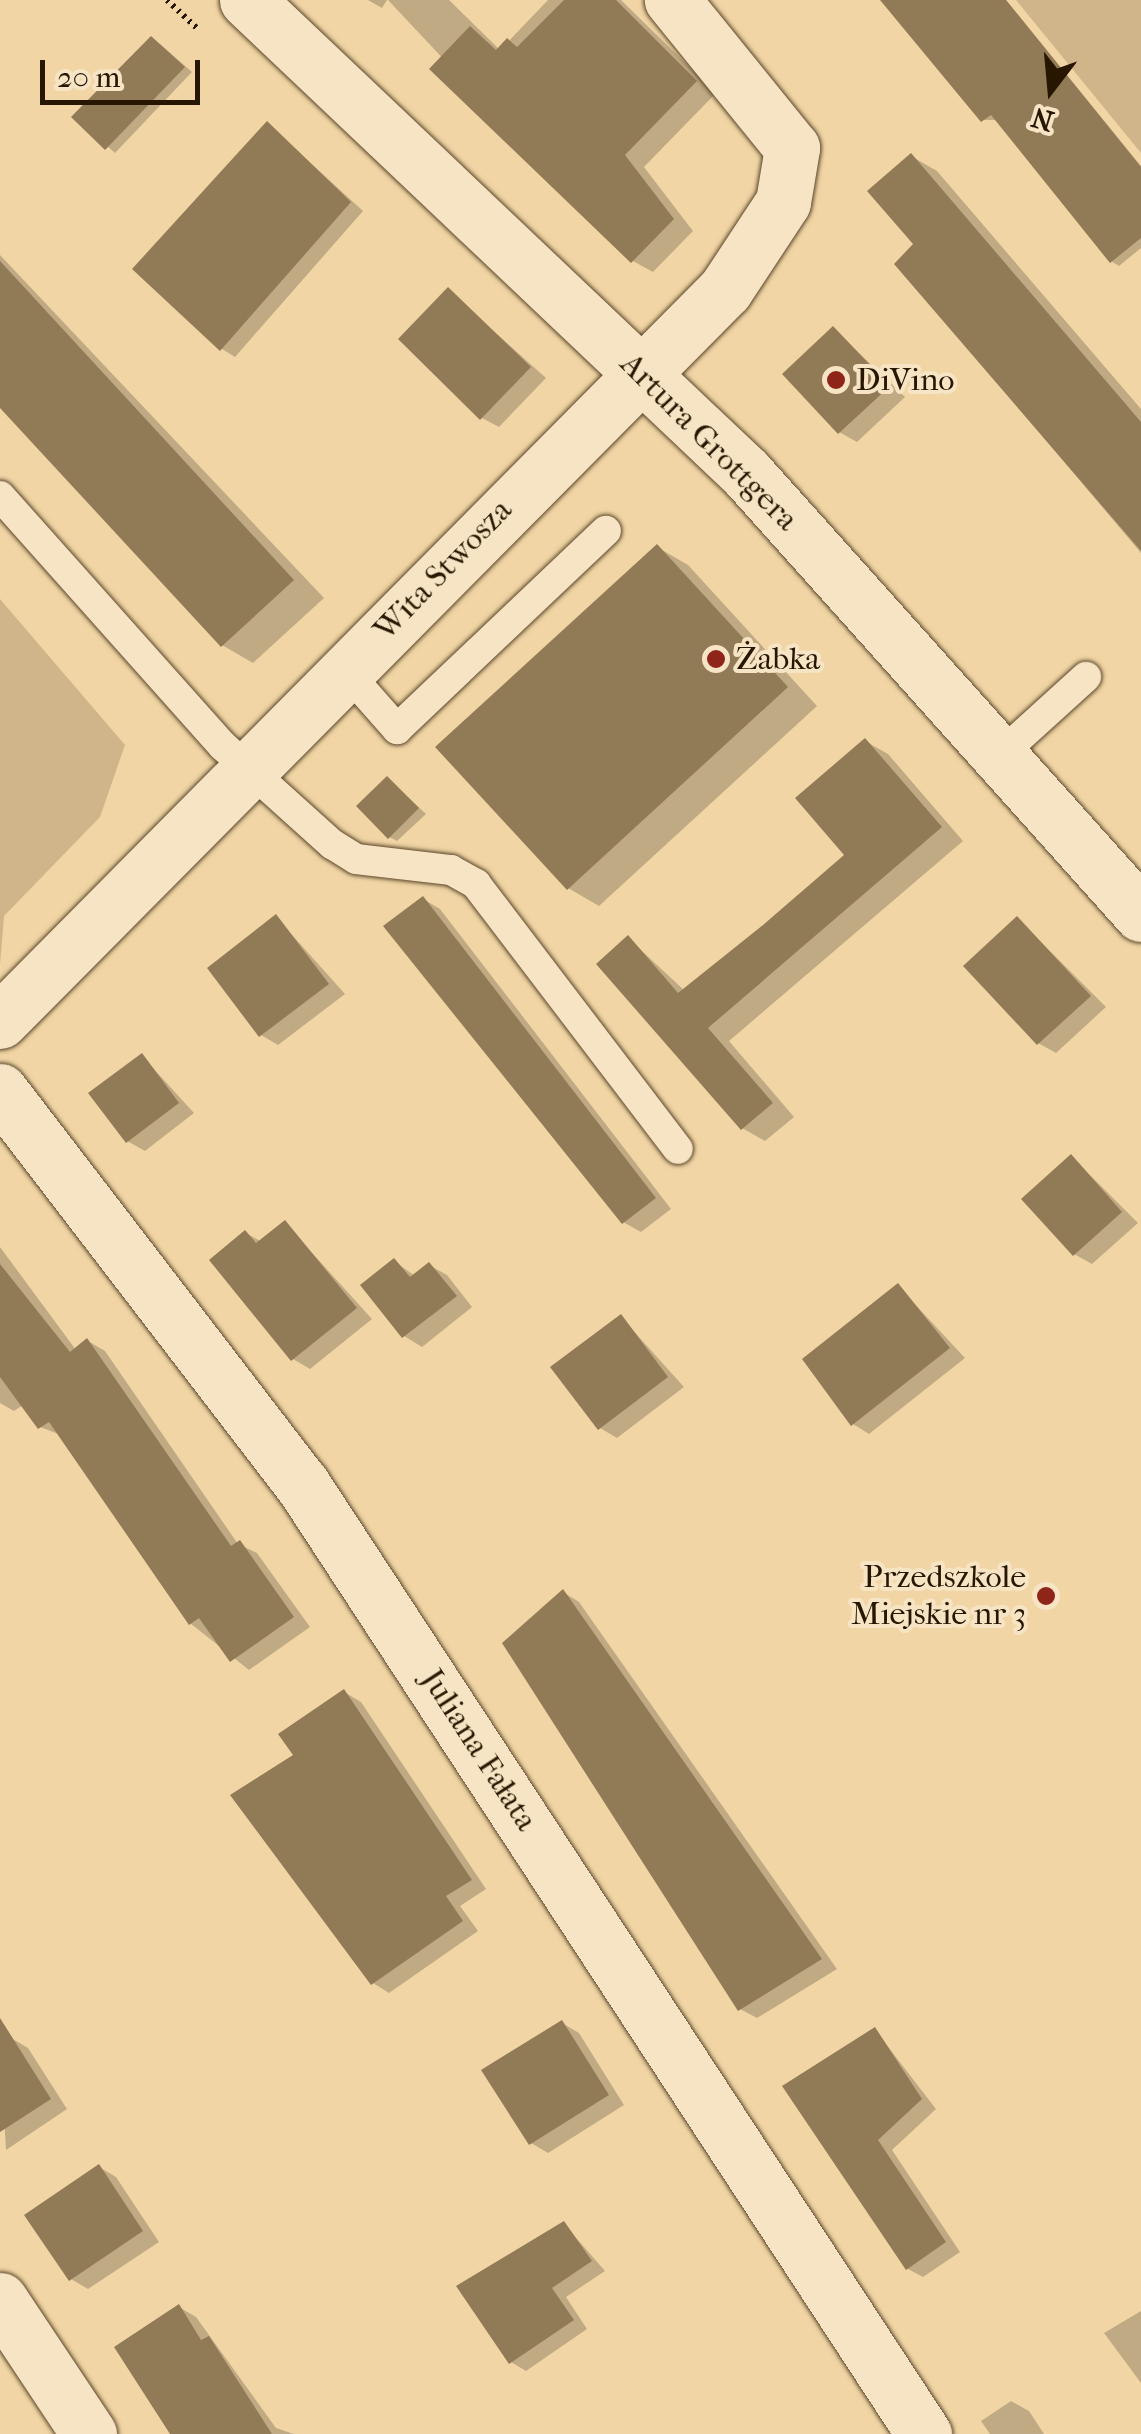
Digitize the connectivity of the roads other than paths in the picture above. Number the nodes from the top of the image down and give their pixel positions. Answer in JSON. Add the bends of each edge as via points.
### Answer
{"nodes":[{"id":1,"x":247,"y":0,"type":"edge"},
{"id":2,"x":672,"y":0,"type":"edge"},
{"id":3,"x":638,"y":370,"type":"junction"},
{"id":4,"x":0,"y":496,"type":"edge"},
{"id":5,"x":606,"y":531,"type":"dead end"},
{"id":6,"x":345,"y":670,"type":"junction"},
{"id":7,"x":1086,"y":677,"type":"dead end"},
{"id":8,"x":1001,"y":754,"type":"junction"},
{"id":9,"x":248,"y":769,"type":"junction"},
{"id":10,"x":1141,"y":914,"type":"edge"},
{"id":11,"x":0,"y":1021,"type":"edge"},
{"id":12,"x":0,"y":1091,"type":"edge"},
{"id":13,"x":678,"y":1149,"type":"dead end"},
{"id":14,"x":0,"y":2300,"type":"edge"},
{"id":15,"x":88,"y":2434,"type":"edge"},
{"id":16,"x":924,"y":2434,"type":"edge"}],
"edges":[{"from":1,"to":3,"type":"street","name":"Artura Grottgera"},
{"from":2,"to":3,"type":"street","name":"Wita Stwosza","via":[[784,131],[792,167],[783,202],[726,290],[697,326]]},
{"from":3,"to":6,"type":"street","name":"Wita Stwosza"},
{"from":3,"to":8,"type":"street","name":"Artura Grottgera","via":[[746,473]]},
{"from":4,"to":9,"type":"lane"},
{"from":5,"to":6,"type":"lane","via":[[397,729]]},
{"from":6,"to":9,"type":"street","name":"Wita Stwosza"},
{"from":7,"to":8,"type":"lane"},
{"from":8,"to":10,"type":"street","name":"Artura Grottgera"},
{"from":9,"to":11,"type":"street","name":"Wita Stwosza"},
{"from":9,"to":13,"type":"lane","via":[[356,859],[451,870],[476,884]]},
{"from":12,"to":16,"type":"street","name":"Juliana Fałata","via":[[302,1484]]},
{"from":14,"to":15,"type":"street"}]}
